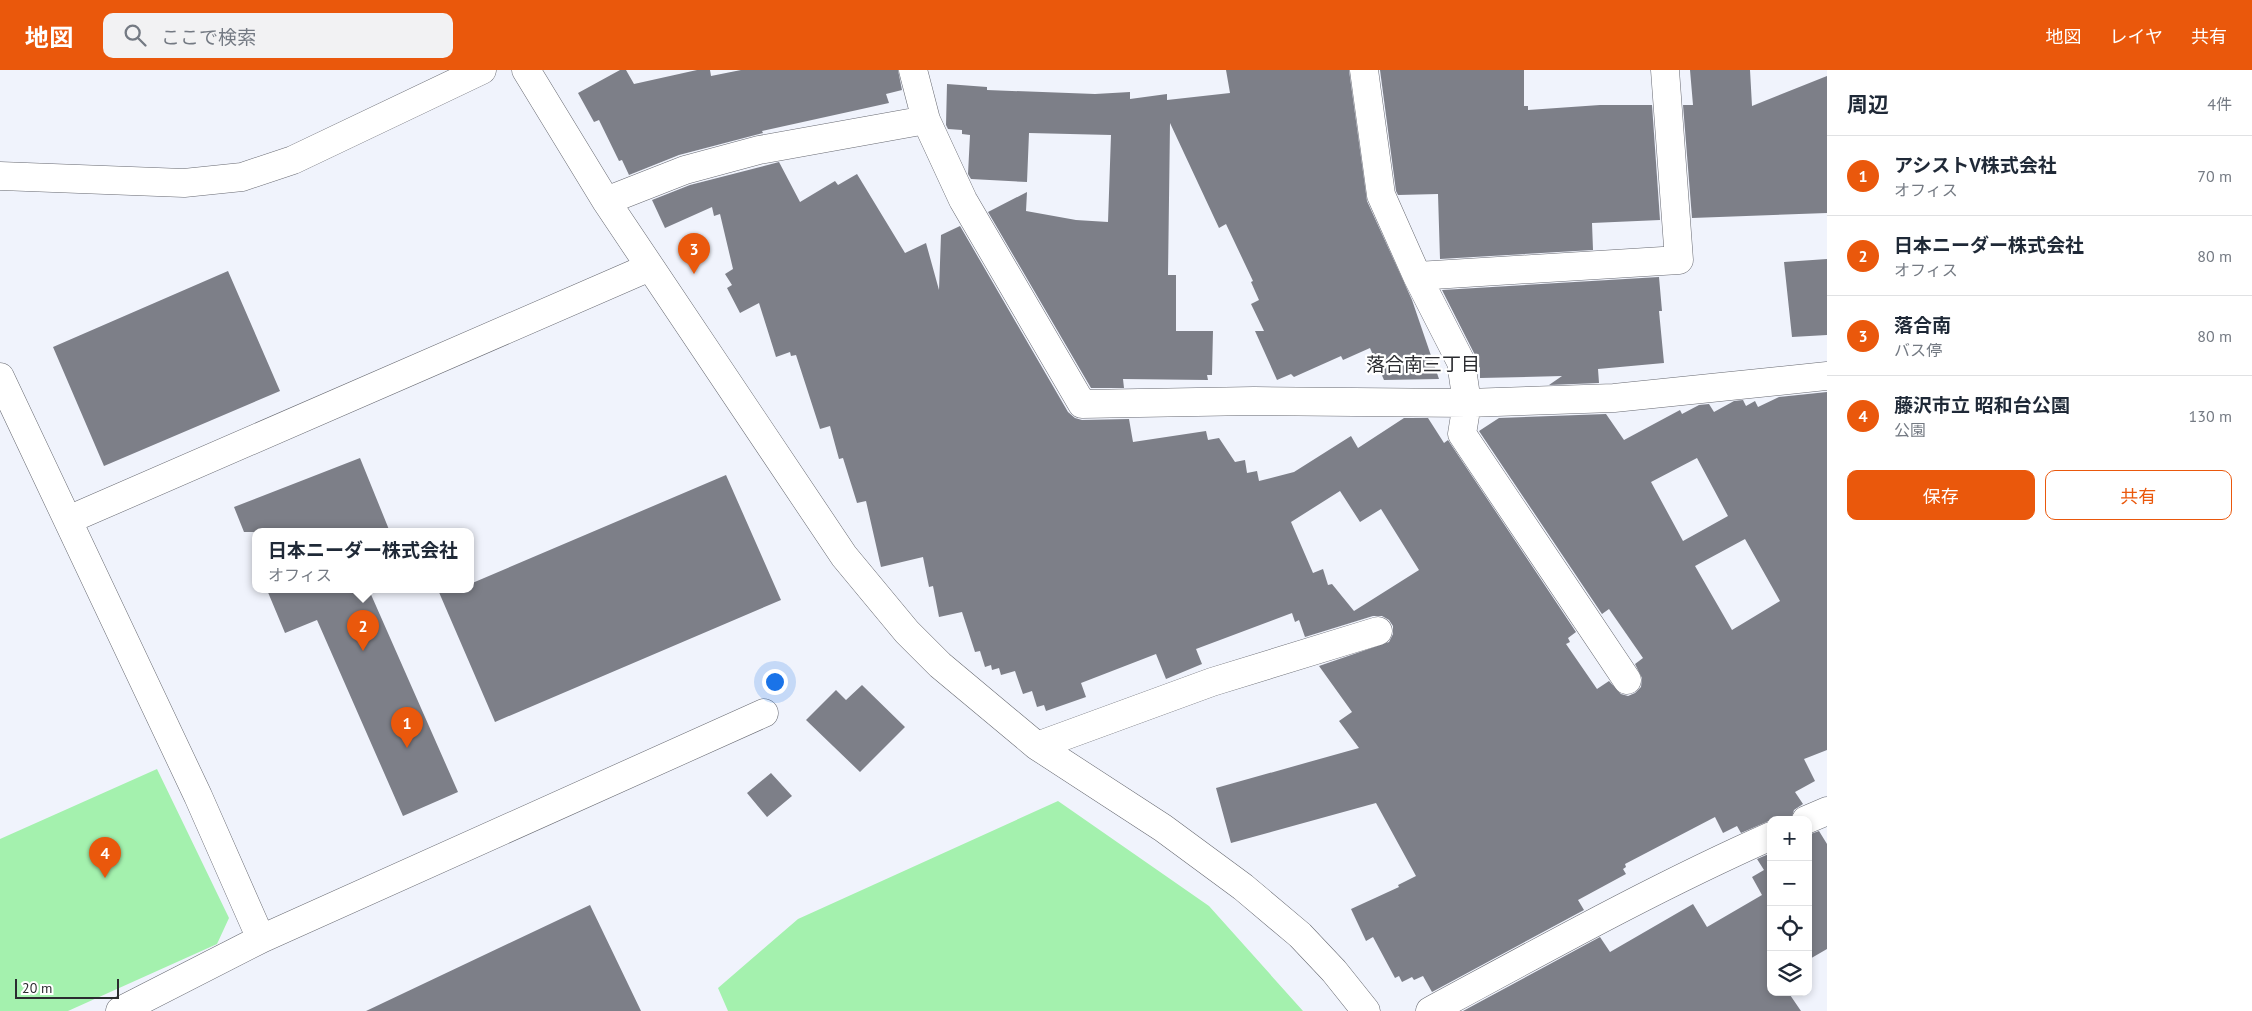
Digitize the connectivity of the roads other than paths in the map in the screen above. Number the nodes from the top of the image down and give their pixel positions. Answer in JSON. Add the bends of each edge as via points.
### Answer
{"nodes":[{"id":1,"x":482,"y":70,"type":"edge"},
{"id":2,"x":526,"y":70,"type":"edge"},
{"id":3,"x":913,"y":70,"type":"edge"},
{"id":4,"x":1364,"y":70,"type":"edge"},
{"id":5,"x":1665,"y":70,"type":"edge"},
{"id":6,"x":926,"y":120,"type":"junction"},
{"id":7,"x":0,"y":176,"type":"edge"},
{"id":8,"x":606,"y":201,"type":"junction"},
{"id":9,"x":650,"y":267,"type":"junction"},
{"id":10,"x":1417,"y":276,"type":"junction"},
{"id":11,"x":0,"y":376,"type":"edge"},
{"id":12,"x":1827,"y":376,"type":"edge"},
{"id":13,"x":1467,"y":403,"type":"junction"},
{"id":14,"x":68,"y":520,"type":"junction"},
{"id":15,"x":1378,"y":632,"type":"dead end"},
{"id":16,"x":1627,"y":680,"type":"dead end"},
{"id":17,"x":764,"y":713,"type":"dead end"},
{"id":18,"x":1037,"y":746,"type":"junction"},
{"id":19,"x":1827,"y":810,"type":"edge"},
{"id":20,"x":1812,"y":817,"type":"edge"},
{"id":21,"x":1767,"y":838,"type":"edge"},
{"id":22,"x":262,"y":938,"type":"junction"},
{"id":23,"x":120,"y":1011,"type":"edge"},
{"id":24,"x":1366,"y":1011,"type":"edge"},
{"id":25,"x":1430,"y":1011,"type":"edge"}],
"edges":[{"from":1,"to":7,"type":"street","via":[[293,160],[242,176],[184,183]]},
{"from":2,"to":8,"type":"street"},
{"from":3,"to":6,"type":"street"},
{"from":4,"to":10,"type":"street","via":[[1381,194]]},
{"from":5,"to":10,"type":"street","via":[[1679,260]]},
{"from":6,"to":8,"type":"street","via":[[758,150],[685,170]]},
{"from":6,"to":13,"type":"street","via":[[963,200],[1082,404],[1254,401]]},
{"from":8,"to":9,"type":"street"},
{"from":9,"to":14,"type":"street"},
{"from":9,"to":18,"type":"street","via":[[844,556],[933,659]]},
{"from":10,"to":13,"type":"street","via":[[1461,362]]},
{"from":11,"to":14,"type":"street"},
{"from":12,"to":13,"type":"street","via":[[1614,398]]},
{"from":13,"to":16,"type":"street","via":[[1462,434]]},
{"from":14,"to":22,"type":"street"},
{"from":15,"to":18,"type":"street","via":[[1212,682]]},
{"from":17,"to":22,"type":"street"},
{"from":18,"to":24,"type":"street","via":[[1163,828],[1243,886],[1300,935]]},
{"from":19,"to":20,"type":"street"},
{"from":21,"to":25,"type":"street","via":[[1576,932]]},
{"from":22,"to":23,"type":"street"}]}
